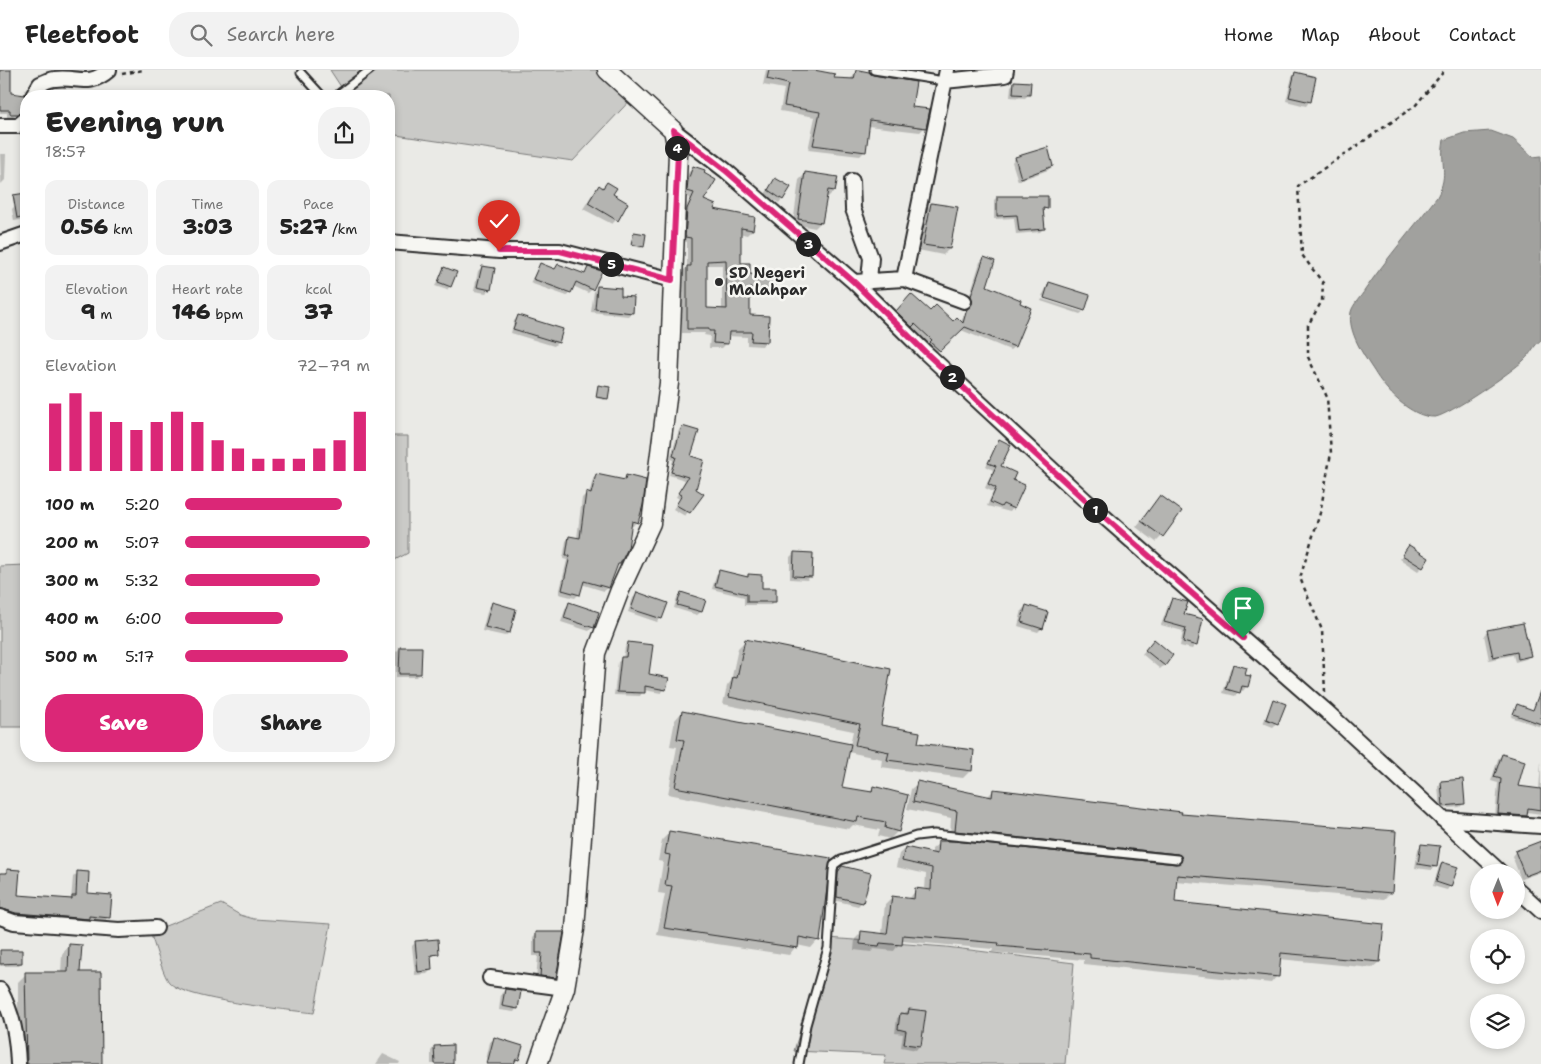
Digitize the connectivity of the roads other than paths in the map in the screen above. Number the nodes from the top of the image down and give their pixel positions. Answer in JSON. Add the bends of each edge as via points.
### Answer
{"nodes":[{"id":1,"x":108,"y":70,"type":"edge"},
{"id":2,"x":370,"y":70,"type":"edge"},
{"id":3,"x":607,"y":70,"type":"edge"},
{"id":4,"x":874,"y":70,"type":"edge"},
{"id":5,"x":1006,"y":70,"type":"edge"},
{"id":6,"x":301,"y":73,"type":"dead end"},
{"id":7,"x":946,"y":76,"type":"edge"},
{"id":8,"x":36,"y":90,"type":"edge"},
{"id":9,"x":317,"y":90,"type":"edge"},
{"id":10,"x":344,"y":90,"type":"edge"},
{"id":11,"x":20,"y":124,"type":"edge"},
{"id":12,"x":0,"y":126,"type":"edge"},
{"id":13,"x":673,"y":130,"type":"junction"},
{"id":14,"x":852,"y":181,"type":"dead end"},
{"id":15,"x":20,"y":236,"type":"edge"},
{"id":16,"x":395,"y":242,"type":"edge"},
{"id":17,"x":0,"y":243,"type":"edge"},
{"id":18,"x":904,"y":279,"type":"junction"},
{"id":19,"x":672,"y":280,"type":"junction"},
{"id":20,"x":870,"y":280,"type":"junction"},
{"id":21,"x":854,"y":282,"type":"junction"},
{"id":22,"x":964,"y":300,"type":"dead end"},
{"id":23,"x":1442,"y":819,"type":"junction"},
{"id":24,"x":1541,"y":826,"type":"edge"},
{"id":25,"x":1177,"y":859,"type":"dead end"},
{"id":26,"x":1491,"y":864,"type":"edge"},
{"id":27,"x":1525,"y":896,"type":"edge"},
{"id":28,"x":1541,"y":911,"type":"edge"},
{"id":29,"x":0,"y":917,"type":"edge"},
{"id":30,"x":156,"y":928,"type":"dead end"},
{"id":31,"x":490,"y":978,"type":"dead end"},
{"id":32,"x":564,"y":988,"type":"junction"},
{"id":33,"x":0,"y":990,"type":"edge"},
{"id":34,"x":18,"y":1064,"type":"edge"},
{"id":35,"x":538,"y":1064,"type":"edge"},
{"id":36,"x":798,"y":1064,"type":"edge"}],
"edges":[{"from":1,"to":8,"type":"street","via":[[101,77],[86,82],[56,78],[40,84]]},
{"from":2,"to":10,"type":"lane"},
{"from":3,"to":13,"type":"street"},
{"from":4,"to":7,"type":"lane"},
{"from":5,"to":7,"type":"street","via":[[1005,75]]},
{"from":6,"to":9,"type":"lane"},
{"from":7,"to":18,"type":"street"},
{"from":11,"to":12,"type":"street"},
{"from":13,"to":19,"type":"street","via":[[678,152]]},
{"from":13,"to":21,"type":"street","via":[[725,170]]},
{"from":14,"to":20,"type":"street","via":[[853,209],[871,258]]},
{"from":15,"to":17,"type":"street"},
{"from":16,"to":19,"type":"street","via":[[499,251],[560,251]]},
{"from":18,"to":20,"type":"street"},
{"from":18,"to":22,"type":"street"},
{"from":19,"to":32,"type":"street","via":[[669,383],[651,523],[596,653],[576,929]]},
{"from":20,"to":21,"type":"street"},
{"from":21,"to":23,"type":"street","via":[[1091,506],[1326,711]]},
{"from":23,"to":24,"type":"street"},
{"from":23,"to":26,"type":"street"},
{"from":25,"to":36,"type":"lane","via":[[934,834],[916,836],[841,860],[834,865],[828,948]]},
{"from":27,"to":28,"type":"street"},
{"from":29,"to":30,"type":"street","via":[[14,922],[119,930]]},
{"from":31,"to":32,"type":"street"},
{"from":32,"to":35,"type":"street"},
{"from":33,"to":34,"type":"street","via":[[10,1008],[18,1037]]}]}
